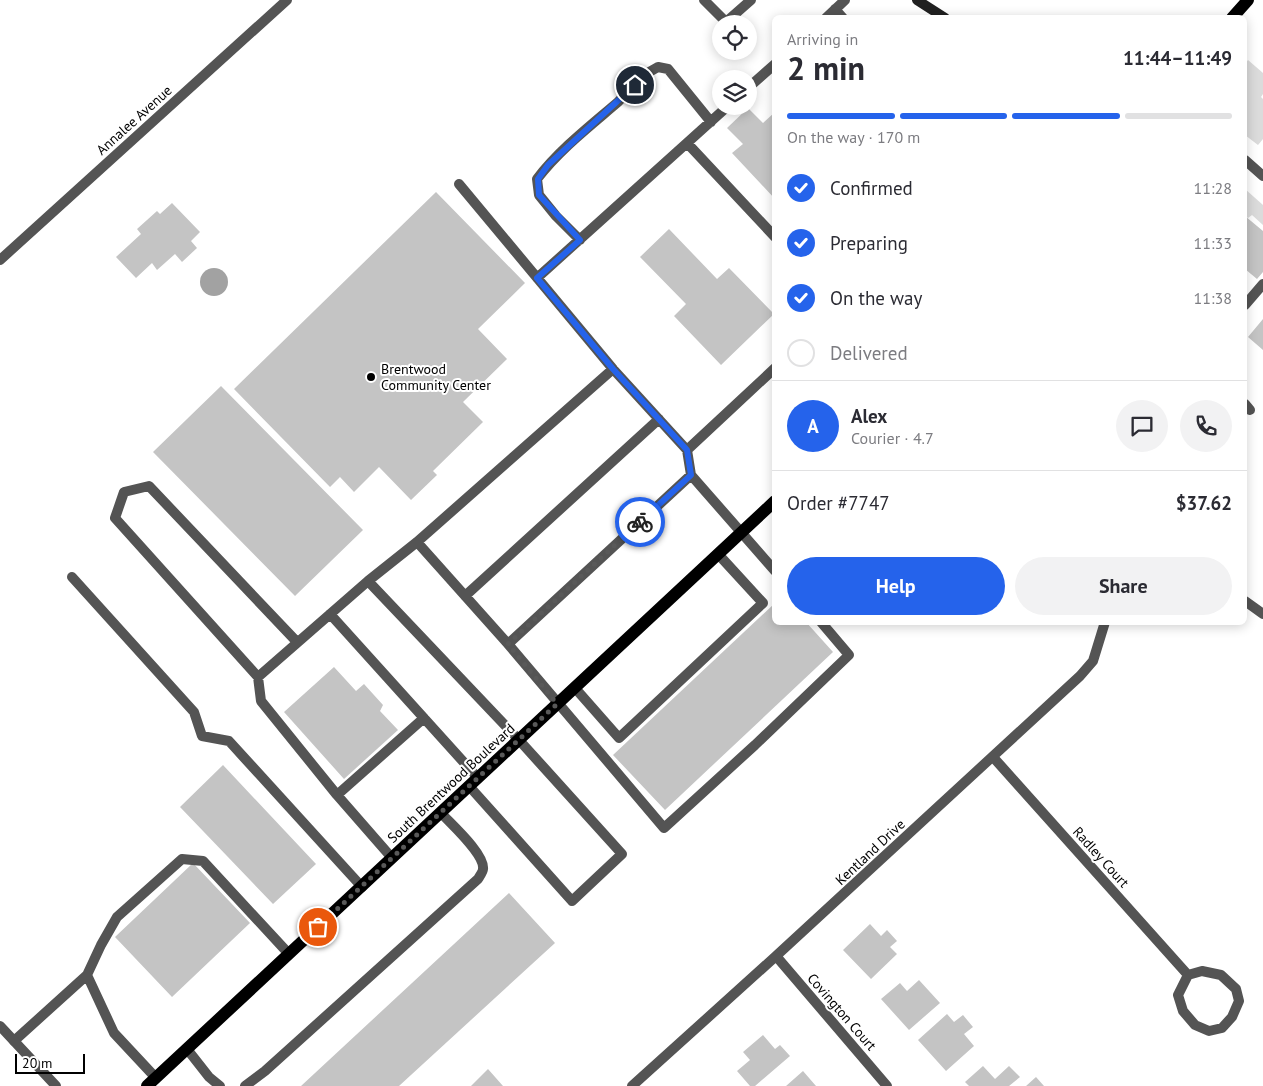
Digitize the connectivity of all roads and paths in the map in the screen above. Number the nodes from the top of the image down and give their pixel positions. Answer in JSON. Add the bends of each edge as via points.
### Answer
{"nodes":[{"id":1,"x":287,"y":0,"type":"edge"},
{"id":2,"x":704,"y":0,"type":"edge"},
{"id":3,"x":751,"y":0,"type":"edge"},
{"id":4,"x":845,"y":0,"type":"edge"},
{"id":5,"x":917,"y":0,"type":"edge"},
{"id":6,"x":1248,"y":0,"type":"edge"},
{"id":7,"x":836,"y":9,"type":"junction"},
{"id":8,"x":829,"y":15,"type":"edge"},
{"id":9,"x":841,"y":15,"type":"edge"},
{"id":10,"x":940,"y":15,"type":"edge"},
{"id":11,"x":1235,"y":15,"type":"edge"},
{"id":12,"x":772,"y":67,"type":"edge"},
{"id":13,"x":757,"y":80,"type":"edge"},
{"id":14,"x":718,"y":115,"type":"edge"},
{"id":15,"x":711,"y":122,"type":"junction"},
{"id":16,"x":687,"y":143,"type":"junction"},
{"id":17,"x":1247,"y":162,"type":"edge"},
{"id":18,"x":1263,"y":176,"type":"edge"},
{"id":19,"x":459,"y":184,"type":"dead end"},
{"id":20,"x":772,"y":234,"type":"edge"},
{"id":21,"x":580,"y":240,"type":"junction"},
{"id":22,"x":0,"y":260,"type":"edge"},
{"id":23,"x":537,"y":278,"type":"junction"},
{"id":24,"x":1263,"y":284,"type":"edge"},
{"id":25,"x":1247,"y":303,"type":"edge"},
{"id":26,"x":613,"y":369,"type":"junction"},
{"id":27,"x":772,"y":371,"type":"edge"},
{"id":28,"x":659,"y":419,"type":"junction"},
{"id":29,"x":687,"y":450,"type":"junction"},
{"id":30,"x":691,"y":475,"type":"junction"},
{"id":31,"x":772,"y":505,"type":"edge"},
{"id":32,"x":741,"y":533,"type":"junction"},
{"id":33,"x":417,"y":542,"type":"junction"},
{"id":34,"x":718,"y":554,"type":"junction"},
{"id":35,"x":772,"y":568,"type":"edge"},
{"id":36,"x":72,"y":577,"type":"dead end"},
{"id":37,"x":368,"y":581,"type":"junction"},
{"id":38,"x":465,"y":596,"type":"junction"},
{"id":39,"x":1247,"y":602,"type":"edge"},
{"id":40,"x":330,"y":614,"type":"junction"},
{"id":41,"x":1263,"y":614,"type":"edge"},
{"id":42,"x":824,"y":625,"type":"edge"},
{"id":43,"x":1104,"y":625,"type":"edge"},
{"id":44,"x":297,"y":642,"type":"junction"},
{"id":45,"x":508,"y":644,"type":"junction"},
{"id":46,"x":258,"y":677,"type":"junction"},
{"id":47,"x":575,"y":688,"type":"junction"},
{"id":48,"x":557,"y":704,"type":"junction"},
{"id":49,"x":424,"y":718,"type":"junction"},
{"id":50,"x":519,"y":740,"type":"junction"},
{"id":51,"x":994,"y":756,"type":"junction"},
{"id":52,"x":474,"y":782,"type":"junction"},
{"id":53,"x":336,"y":795,"type":"junction"},
{"id":54,"x":440,"y":813,"type":"junction"},
{"id":55,"x":392,"y":858,"type":"junction"},
{"id":56,"x":362,"y":886,"type":"junction"},
{"id":57,"x":289,"y":954,"type":"junction"},
{"id":58,"x":776,"y":956,"type":"junction"},
{"id":59,"x":86,"y":975,"type":"junction"},
{"id":60,"x":1188,"y":975,"type":"junction"},
{"id":61,"x":0,"y":1026,"type":"edge"},
{"id":62,"x":14,"y":1042,"type":"junction"},
{"id":63,"x":187,"y":1049,"type":"junction"},
{"id":64,"x":151,"y":1082,"type":"edge"},
{"id":65,"x":56,"y":1086,"type":"edge"},
{"id":66,"x":220,"y":1086,"type":"edge"},
{"id":67,"x":245,"y":1086,"type":"edge"},
{"id":68,"x":632,"y":1086,"type":"edge"},
{"id":69,"x":887,"y":1086,"type":"edge"}],
"edges":[{"from":1,"to":22,"type":"street","name":"Annalee Avenue"},
{"from":2,"to":3,"type":"street","via":[[726,22]]},
{"from":4,"to":7,"type":"street"},
{"from":5,"to":10,"type":"street"},
{"from":6,"to":11,"type":"main road"},
{"from":7,"to":8,"type":"street"},
{"from":7,"to":9,"type":"street"},
{"from":12,"to":13,"type":"street"},
{"from":14,"to":15,"type":"street"},
{"from":15,"to":16,"type":"street"},
{"from":15,"to":21,"type":"street","via":[[668,70],[658,67],[646,73],[548,165],[538,179],[539,195]]},
{"from":16,"to":20,"type":"street"},
{"from":16,"to":21,"type":"street"},
{"from":17,"to":18,"type":"street"},
{"from":19,"to":23,"type":"street"},
{"from":21,"to":23,"type":"street"},
{"from":23,"to":26,"type":"street"},
{"from":24,"to":25,"type":"street"},
{"from":26,"to":28,"type":"street"},
{"from":26,"to":33,"type":"street"},
{"from":27,"to":29,"type":"street"},
{"from":28,"to":29,"type":"street"},
{"from":28,"to":38,"type":"street"},
{"from":29,"to":30,"type":"street"},
{"from":30,"to":32,"type":"street"},
{"from":30,"to":45,"type":"street"},
{"from":31,"to":32,"type":"main road","name":"South Brentwood Boulevard"},
{"from":32,"to":34,"type":"main road","name":"South Brentwood Boulevard"},
{"from":32,"to":35,"type":"street"},
{"from":33,"to":37,"type":"street"},
{"from":33,"to":38,"type":"street"},
{"from":34,"to":47,"type":"main road","name":"South Brentwood Boulevard"},
{"from":34,"to":47,"type":"street","via":[[762,603],[619,738]]},
{"from":36,"to":56,"type":"street","via":[[194,712],[202,736],[229,741]]},
{"from":37,"to":40,"type":"street"},
{"from":37,"to":50,"type":"street"},
{"from":38,"to":45,"type":"street"},
{"from":39,"to":41,"type":"street"},
{"from":40,"to":44,"type":"street"},
{"from":40,"to":49,"type":"street"},
{"from":42,"to":48,"type":"street","via":[[849,655],[664,828]]},
{"from":43,"to":51,"type":"street","name":"Kentland Drive","via":[[1093,661]]},
{"from":44,"to":46,"type":"street"},
{"from":44,"to":46,"type":"street","via":[[149,486],[124,492],[115,518]]},
{"from":45,"to":48,"type":"street"},
{"from":46,"to":53,"type":"street","via":[[261,701]]},
{"from":47,"to":48,"type":"main road","name":"South Brentwood Boulevard"},
{"from":48,"to":50,"type":"main road","name":"South Brentwood Boulevard"},
{"from":49,"to":52,"type":"street"},
{"from":49,"to":53,"type":"street"},
{"from":50,"to":52,"type":"main road","name":"South Brentwood Boulevard"},
{"from":50,"to":52,"type":"street","via":[[622,854],[572,901]]},
{"from":51,"to":58,"type":"street","name":"Kentland Drive"},
{"from":51,"to":60,"type":"street","name":"Radley Court"},
{"from":52,"to":54,"type":"main road","name":"South Brentwood Boulevard"},
{"from":53,"to":55,"type":"street"},
{"from":54,"to":55,"type":"main road","name":"South Brentwood Boulevard"},
{"from":54,"to":67,"type":"street","via":[[482,860],[483,869],[478,880]]},
{"from":55,"to":56,"type":"main road","name":"South Brentwood Boulevard"},
{"from":56,"to":57,"type":"main road","name":"South Brentwood Boulevard"},
{"from":57,"to":59,"type":"street","via":[[203,861],[182,859],[117,917]]},
{"from":57,"to":63,"type":"main road","name":"South Brentwood Boulevard"},
{"from":58,"to":68,"type":"street","name":"Kentland Drive"},
{"from":58,"to":69,"type":"street","name":"Covington Court"},
{"from":59,"to":62,"type":"street"},
{"from":59,"to":64,"type":"street","via":[[114,1033]]},
{"from":60,"to":60,"type":"street","via":[[1202,971],[1221,975],[1236,989],[1239,1001],[1232,1017],[1222,1028],[1210,1031],[1195,1025],[1183,1011],[1178,996]]},
{"from":61,"to":62,"type":"street"},
{"from":62,"to":65,"type":"street"},
{"from":63,"to":64,"type":"main road","name":"South Brentwood Boulevard"},
{"from":63,"to":66,"type":"street"}]}
